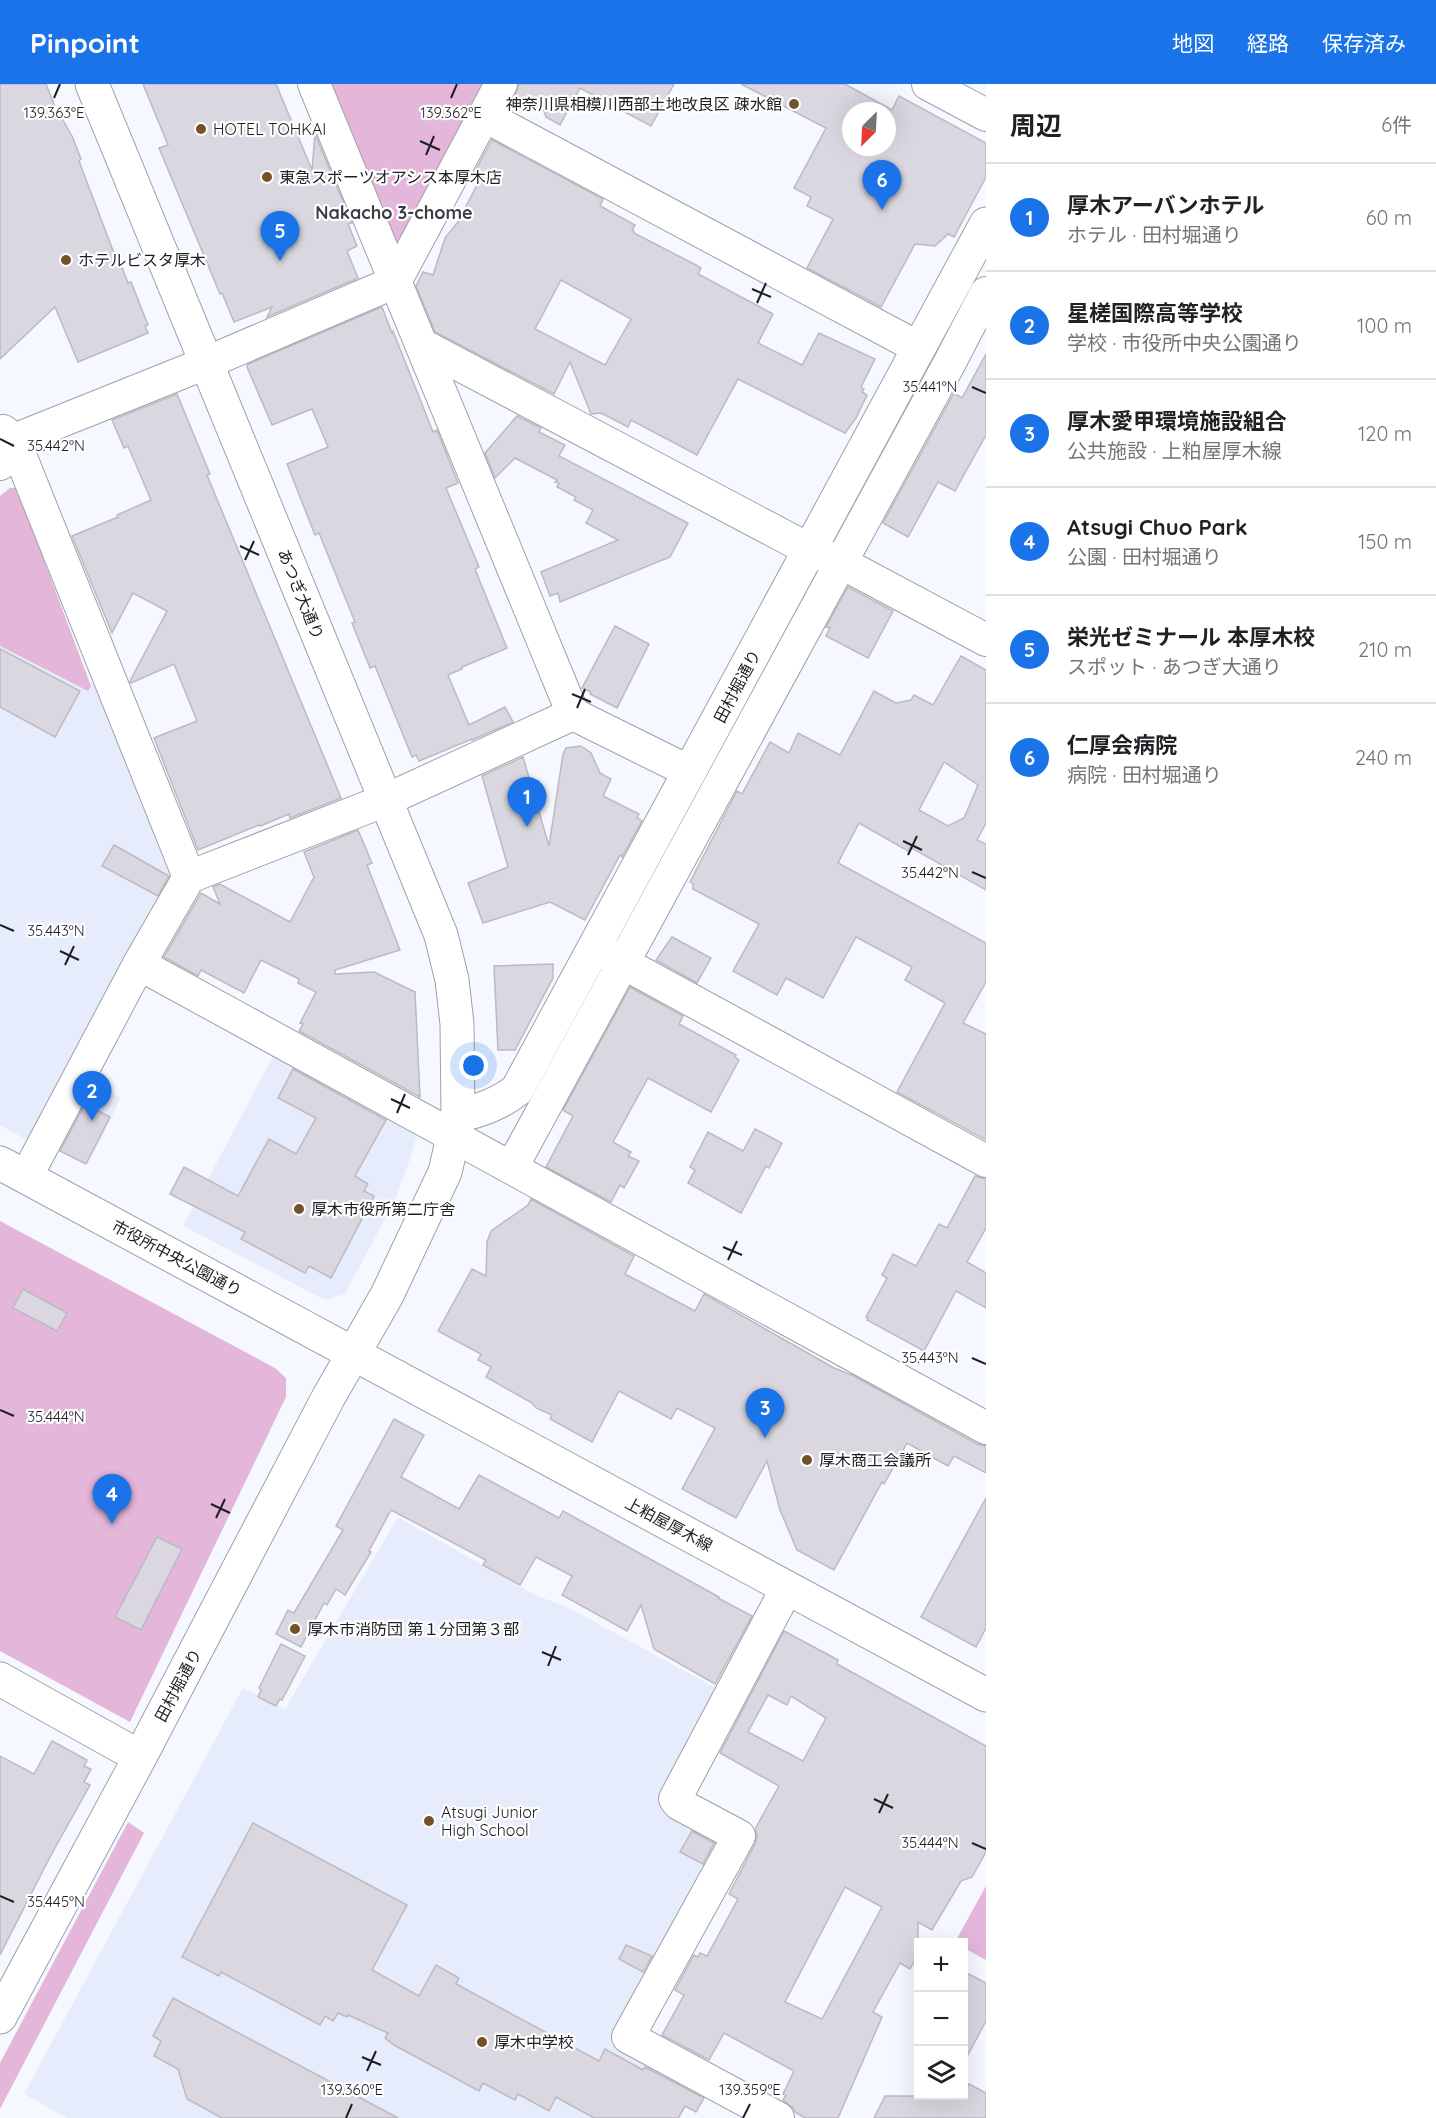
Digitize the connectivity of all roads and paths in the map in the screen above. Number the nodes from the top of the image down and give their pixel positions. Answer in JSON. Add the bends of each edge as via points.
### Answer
{"nodes":[{"id":1,"x":92,"y":84,"type":"edge"},
{"id":2,"x":314,"y":84,"type":"edge"},
{"id":3,"x":501,"y":84,"type":"edge"},
{"id":4,"x":928,"y":84,"type":"edge"},
{"id":5,"x":986,"y":115,"type":"edge"},
{"id":6,"x":485,"y":116,"type":"junction"},
{"id":7,"x":986,"y":224,"type":"edge"},
{"id":8,"x":395,"y":282,"type":"junction"},
{"id":9,"x":986,"y":293,"type":"edge"},
{"id":10,"x":422,"y":345,"type":"junction"},
{"id":11,"x":919,"y":348,"type":"junction"},
{"id":12,"x":206,"y":363,"type":"junction"},
{"id":13,"x":5,"y":444,"type":"edge"},
{"id":14,"x":810,"y":550,"type":"junction"},
{"id":15,"x":840,"y":562,"type":"junction"},
{"id":16,"x":986,"y":640,"type":"edge"},
{"id":17,"x":573,"y":714,"type":"junction"},
{"id":18,"x":690,"y":772,"type":"junction"},
{"id":19,"x":386,"y":800,"type":"junction"},
{"id":20,"x":189,"y":877,"type":"junction"},
{"id":21,"x":594,"y":948,"type":"junction"},
{"id":22,"x":623,"y":963,"type":"junction"},
{"id":23,"x":139,"y":964,"type":"junction"},
{"id":24,"x":456,"y":1126,"type":"junction"},
{"id":25,"x":986,"y":1161,"type":"edge"},
{"id":26,"x":512,"y":1167,"type":"junction"},
{"id":27,"x":13,"y":1170,"type":"edge"},
{"id":28,"x":353,"y":1353,"type":"junction"},
{"id":29,"x":986,"y":1428,"type":"edge"},
{"id":30,"x":787,"y":1588,"type":"junction"},
{"id":31,"x":0,"y":1679,"type":"edge"},
{"id":32,"x":986,"y":1695,"type":"edge"},
{"id":33,"x":140,"y":1758,"type":"junction"},
{"id":34,"x":0,"y":2017,"type":"edge"},
{"id":35,"x":778,"y":2118,"type":"edge"}],
"edges":[{"from":1,"to":12,"type":"street","name":"あつぎ大通り"},
{"from":2,"to":8,"type":"street"},
{"from":3,"to":6,"type":"street"},
{"from":4,"to":5,"type":"street"},
{"from":6,"to":8,"type":"street"},
{"from":6,"to":11,"type":"street"},
{"from":7,"to":11,"type":"street","name":"田村堀通り"},
{"from":8,"to":10,"type":"street"},
{"from":8,"to":12,"type":"street"},
{"from":9,"to":15,"type":"street"},
{"from":10,"to":14,"type":"street"},
{"from":10,"to":17,"type":"street"},
{"from":11,"to":14,"type":"street","name":"田村堀通り"},
{"from":12,"to":13,"type":"street"},
{"from":12,"to":19,"type":"street","name":"あつぎ大通り"},
{"from":13,"to":20,"type":"street"},
{"from":14,"to":15,"type":"street"},
{"from":14,"to":18,"type":"street","name":"田村堀通り"},
{"from":15,"to":16,"type":"street"},
{"from":15,"to":22,"type":"street"},
{"from":17,"to":18,"type":"street"},
{"from":17,"to":19,"type":"street"},
{"from":18,"to":21,"type":"street","name":"田村堀通り"},
{"from":19,"to":20,"type":"street"},
{"from":19,"to":24,"type":"street","name":"あつぎ大通り","via":[[441,934],[452,980],[457,1024]]},
{"from":20,"to":23,"type":"street"},
{"from":21,"to":22,"type":"street"},
{"from":21,"to":24,"type":"street","name":"田村堀通り","via":[[517,1090]]},
{"from":22,"to":25,"type":"street"},
{"from":22,"to":26,"type":"street"},
{"from":23,"to":24,"type":"street"},
{"from":23,"to":27,"type":"street"},
{"from":24,"to":26,"type":"street"},
{"from":24,"to":28,"type":"street","name":"田村堀通り","via":[[445,1172],[429,1209]]},
{"from":26,"to":29,"type":"street"},
{"from":27,"to":28,"type":"street","name":"市役所中央公園通り"},
{"from":28,"to":30,"type":"street","name":"上粕屋厚木線"},
{"from":28,"to":33,"type":"street","name":"田村堀通り"},
{"from":30,"to":32,"type":"street","name":"上粕屋厚木線"},
{"from":30,"to":35,"type":"street","via":[[675,1799],[739,1836],[628,2037]]},
{"from":31,"to":33,"type":"street"},
{"from":33,"to":34,"type":"street","name":"田村堀通り"}]}
